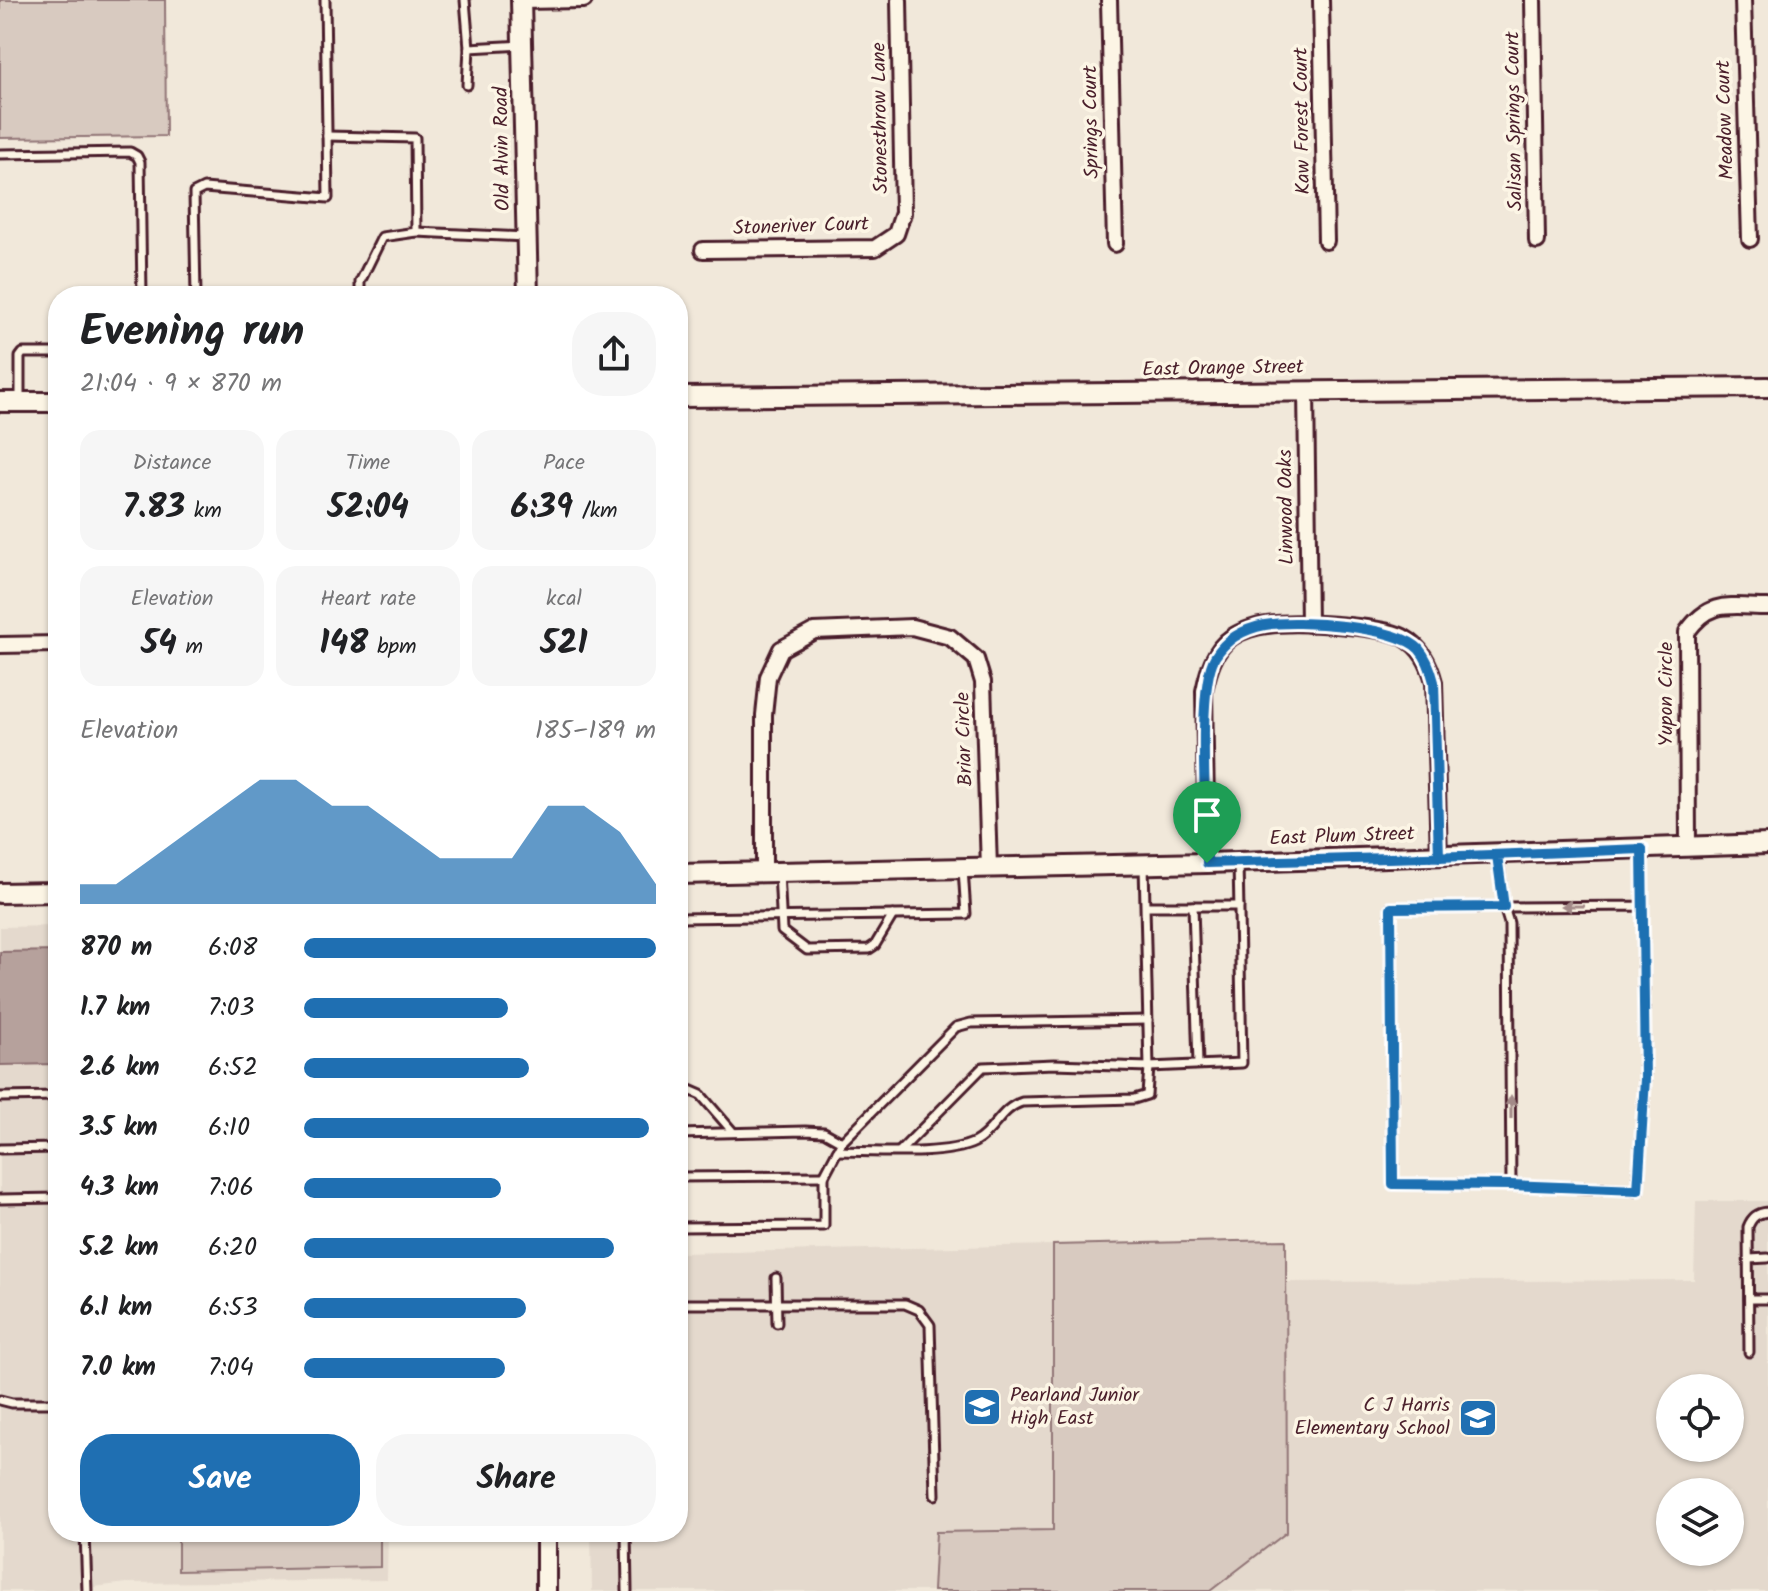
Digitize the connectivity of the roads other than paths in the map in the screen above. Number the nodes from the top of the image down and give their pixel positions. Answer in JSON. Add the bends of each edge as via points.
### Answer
{"nodes":[{"id":1,"x":325,"y":0,"type":"edge"},
{"id":2,"x":465,"y":0,"type":"edge"},
{"id":3,"x":584,"y":0,"type":"edge"},
{"id":4,"x":899,"y":0,"type":"edge"},
{"id":5,"x":1109,"y":0,"type":"edge"},
{"id":6,"x":1321,"y":0,"type":"edge"},
{"id":7,"x":1533,"y":0,"type":"edge"},
{"id":8,"x":1743,"y":0,"type":"edge"},
{"id":9,"x":521,"y":1,"type":"edge"},
{"id":10,"x":522,"y":45,"type":"junction"},
{"id":11,"x":469,"y":48,"type":"junction"},
{"id":12,"x":467,"y":85,"type":"dead end"},
{"id":13,"x":327,"y":136,"type":"junction"},
{"id":14,"x":0,"y":154,"type":"edge"},
{"id":15,"x":416,"y":232,"type":"junction"},
{"id":16,"x":896,"y":234,"type":"joint"},
{"id":17,"x":527,"y":237,"type":"junction"},
{"id":18,"x":1750,"y":239,"type":"dead end"},
{"id":19,"x":1326,"y":241,"type":"dead end"},
{"id":20,"x":1537,"y":241,"type":"dead end"},
{"id":21,"x":1115,"y":244,"type":"dead end"},
{"id":22,"x":703,"y":250,"type":"dead end"},
{"id":23,"x":142,"y":286,"type":"edge"},
{"id":24,"x":196,"y":286,"type":"edge"},
{"id":25,"x":360,"y":286,"type":"edge"},
{"id":26,"x":528,"y":286,"type":"edge"},
{"id":27,"x":48,"y":353,"type":"edge"},
{"id":28,"x":1768,"y":387,"type":"edge"},
{"id":29,"x":1306,"y":390,"type":"junction"},
{"id":30,"x":688,"y":397,"type":"edge"},
{"id":31,"x":0,"y":402,"type":"edge"},
{"id":32,"x":20,"y":402,"type":"junction"},
{"id":33,"x":48,"y":402,"type":"edge"},
{"id":34,"x":1768,"y":607,"type":"edge"},
{"id":35,"x":1309,"y":624,"type":"junction"},
{"id":36,"x":48,"y":644,"type":"edge"},
{"id":37,"x":0,"y":645,"type":"edge"},
{"id":38,"x":1768,"y":844,"type":"edge"},
{"id":39,"x":1688,"y":847,"type":"junction"},
{"id":40,"x":1642,"y":849,"type":"junction"},
{"id":41,"x":1497,"y":855,"type":"junction"},
{"id":42,"x":1439,"y":857,"type":"junction"},
{"id":43,"x":1238,"y":862,"type":"junction"},
{"id":44,"x":1207,"y":863,"type":"junction"},
{"id":45,"x":1144,"y":865,"type":"junction"},
{"id":46,"x":989,"y":868,"type":"junction"},
{"id":47,"x":963,"y":869,"type":"junction"},
{"id":48,"x":772,"y":871,"type":"junction"},
{"id":49,"x":688,"y":874,"type":"edge"},
{"id":50,"x":48,"y":892,"type":"edge"},
{"id":51,"x":0,"y":893,"type":"edge"},
{"id":52,"x":1146,"y":906,"type":"junction"},
{"id":53,"x":1193,"y":906,"type":"junction"},
{"id":54,"x":1239,"y":906,"type":"junction"},
{"id":55,"x":1643,"y":906,"type":"junction"},
{"id":56,"x":1504,"y":907,"type":"junction"},
{"id":57,"x":893,"y":915,"type":"junction"},
{"id":58,"x":780,"y":916,"type":"junction"},
{"id":59,"x":688,"y":918,"type":"edge"},
{"id":60,"x":1148,"y":1020,"type":"junction"},
{"id":61,"x":1198,"y":1064,"type":"junction"},
{"id":62,"x":1149,"y":1067,"type":"junction"},
{"id":63,"x":688,"y":1089,"type":"edge"},
{"id":64,"x":48,"y":1096,"type":"edge"},
{"id":65,"x":0,"y":1097,"type":"edge"},
{"id":66,"x":733,"y":1133,"type":"junction"},
{"id":67,"x":688,"y":1134,"type":"edge"},
{"id":68,"x":842,"y":1142,"type":"junction"},
{"id":69,"x":48,"y":1148,"type":"edge"},
{"id":70,"x":0,"y":1149,"type":"edge"},
{"id":71,"x":837,"y":1151,"type":"junction"},
{"id":72,"x":900,"y":1151,"type":"junction"},
{"id":73,"x":824,"y":1176,"type":"junction"},
{"id":74,"x":688,"y":1177,"type":"edge"},
{"id":75,"x":1511,"y":1185,"type":"junction"},
{"id":76,"x":48,"y":1198,"type":"edge"},
{"id":77,"x":0,"y":1199,"type":"edge"},
{"id":78,"x":1768,"y":1212,"type":"edge"},
{"id":79,"x":688,"y":1227,"type":"edge"},
{"id":80,"x":1768,"y":1258,"type":"edge"},
{"id":81,"x":1749,"y":1259,"type":"junction"},
{"id":82,"x":776,"y":1278,"type":"dead end"},
{"id":83,"x":1749,"y":1299,"type":"junction"},
{"id":84,"x":1768,"y":1299,"type":"edge"},
{"id":85,"x":777,"y":1303,"type":"junction"},
{"id":86,"x":688,"y":1304,"type":"edge"},
{"id":87,"x":777,"y":1323,"type":"dead end"},
{"id":88,"x":1749,"y":1352,"type":"dead end"},
{"id":89,"x":0,"y":1400,"type":"edge"},
{"id":90,"x":48,"y":1403,"type":"edge"},
{"id":91,"x":935,"y":1495,"type":"dead end"},
{"id":92,"x":85,"y":1542,"type":"edge"},
{"id":93,"x":546,"y":1542,"type":"edge"},
{"id":94,"x":626,"y":1542,"type":"edge"},
{"id":95,"x":87,"y":1591,"type":"edge"},
{"id":96,"x":546,"y":1591,"type":"edge"},
{"id":97,"x":627,"y":1591,"type":"edge"}],
"edges":[{"from":1,"to":13,"type":"lane"},
{"from":2,"to":11,"type":"lane"},
{"from":3,"to":9,"type":"street"},
{"from":4,"to":16,"type":"street","name":"Stonesthrow Lane","via":[[903,213]]},
{"from":5,"to":21,"type":"street","name":"Springs Court"},
{"from":6,"to":19,"type":"street","name":"Kaw Forest Court"},
{"from":7,"to":20,"type":"street","name":"Salisan Springs Court"},
{"from":8,"to":18,"type":"street","name":"Meadow Court"},
{"from":9,"to":10,"type":"street","name":"Old Alvin Road"},
{"from":10,"to":11,"type":"lane"},
{"from":10,"to":17,"type":"street","name":"Old Alvin Road"},
{"from":11,"to":12,"type":"lane"},
{"from":13,"to":15,"type":"lane","via":[[415,138]]},
{"from":13,"to":24,"type":"lane","via":[[328,198],[204,188],[194,193]]},
{"from":14,"to":23,"type":"lane","via":[[137,156]]},
{"from":15,"to":17,"type":"lane"},
{"from":15,"to":25,"type":"lane","via":[[382,237]]},
{"from":16,"to":22,"type":"street","name":"Stoneriver Court","via":[[875,248]]},
{"from":17,"to":26,"type":"street","name":"Old Alvin Road"},
{"from":27,"to":32,"type":"lane","via":[[20,357]]},
{"from":28,"to":29,"type":"street","name":"East Orange Street"},
{"from":29,"to":30,"type":"street","name":"East Orange Street"},
{"from":29,"to":35,"type":"street","name":"Linwood Oaks"},
{"from":31,"to":32,"type":"street"},
{"from":32,"to":33,"type":"street"},
{"from":34,"to":39,"type":"street","name":"Yupon Circle","via":[[1708,609],[1687,632]]},
{"from":35,"to":42,"type":"street","via":[[1402,637],[1429,664],[1434,682]]},
{"from":35,"to":44,"type":"street","via":[[1244,631],[1214,657],[1204,691]]},
{"from":36,"to":37,"type":"street"},
{"from":38,"to":39,"type":"street","name":"East Plum Street"},
{"from":39,"to":40,"type":"street","name":"East Plum Street"},
{"from":40,"to":41,"type":"street","name":"East Plum Street"},
{"from":40,"to":55,"type":"lane"},
{"from":41,"to":42,"type":"street","name":"East Plum Street"},
{"from":41,"to":56,"type":"lane"},
{"from":42,"to":43,"type":"street","name":"East Plum Street"},
{"from":43,"to":44,"type":"street","name":"East Plum Street"},
{"from":43,"to":54,"type":"lane"},
{"from":44,"to":45,"type":"street","name":"East Plum Street"},
{"from":45,"to":46,"type":"street","name":"East Plum Street"},
{"from":45,"to":52,"type":"lane"},
{"from":46,"to":47,"type":"street","name":"East Plum Street"},
{"from":46,"to":48,"type":"street","name":"Briar Circle","via":[[983,682],[976,659],[950,637],[912,627],[814,631],[781,649],[768,677],[764,715]]},
{"from":47,"to":48,"type":"street","name":"East Plum Street"},
{"from":47,"to":57,"type":"lane","via":[[966,914]]},
{"from":48,"to":49,"type":"street","name":"East Plum Street"},
{"from":48,"to":58,"type":"lane"},
{"from":50,"to":51,"type":"street"},
{"from":52,"to":53,"type":"lane"},
{"from":52,"to":60,"type":"lane"},
{"from":53,"to":54,"type":"lane"},
{"from":53,"to":61,"type":"lane"},
{"from":54,"to":61,"type":"lane","via":[[1242,1063]]},
{"from":55,"to":56,"type":"lane","one_way":true},
{"from":55,"to":75,"type":"lane","via":[[1645,1079],[1638,1190]]},
{"from":75,"to":56,"type":"lane","one_way":true,"via":[[1509,923]]},
{"from":56,"to":75,"type":"lane","via":[[1391,908],[1393,1184]]},
{"from":57,"to":58,"type":"lane"},
{"from":57,"to":58,"type":"lane","via":[[869,949],[807,950],[782,931]]},
{"from":58,"to":59,"type":"lane"},
{"from":60,"to":62,"type":"lane"},
{"from":60,"to":68,"type":"lane","via":[[956,1027]]},
{"from":61,"to":62,"type":"lane"},
{"from":62,"to":72,"type":"lane","via":[[983,1067]]},
{"from":62,"to":72,"type":"lane","via":[[1147,1095],[1022,1102],[976,1142],[938,1151]]},
{"from":63,"to":66,"type":"lane","via":[[701,1095]]},
{"from":64,"to":65,"type":"lane"},
{"from":66,"to":67,"type":"lane"},
{"from":66,"to":68,"type":"lane","via":[[824,1132]]},
{"from":68,"to":71,"type":"lane"},
{"from":69,"to":70,"type":"lane"},
{"from":71,"to":72,"type":"lane"},
{"from":71,"to":73,"type":"lane"},
{"from":73,"to":74,"type":"lane"},
{"from":73,"to":79,"type":"lane","via":[[824,1226]]},
{"from":76,"to":77,"type":"lane"},
{"from":78,"to":81,"type":"lane","via":[[1751,1219]]},
{"from":80,"to":81,"type":"lane"},
{"from":81,"to":83,"type":"lane"},
{"from":82,"to":85,"type":"lane"},
{"from":83,"to":84,"type":"lane"},
{"from":83,"to":88,"type":"lane"},
{"from":85,"to":86,"type":"lane"},
{"from":85,"to":87,"type":"lane"},
{"from":85,"to":91,"type":"lane","via":[[905,1304],[919,1310],[930,1325]]},
{"from":89,"to":90,"type":"lane"},
{"from":92,"to":95,"type":"lane"},
{"from":93,"to":96,"type":"street"},
{"from":94,"to":97,"type":"lane"}]}
